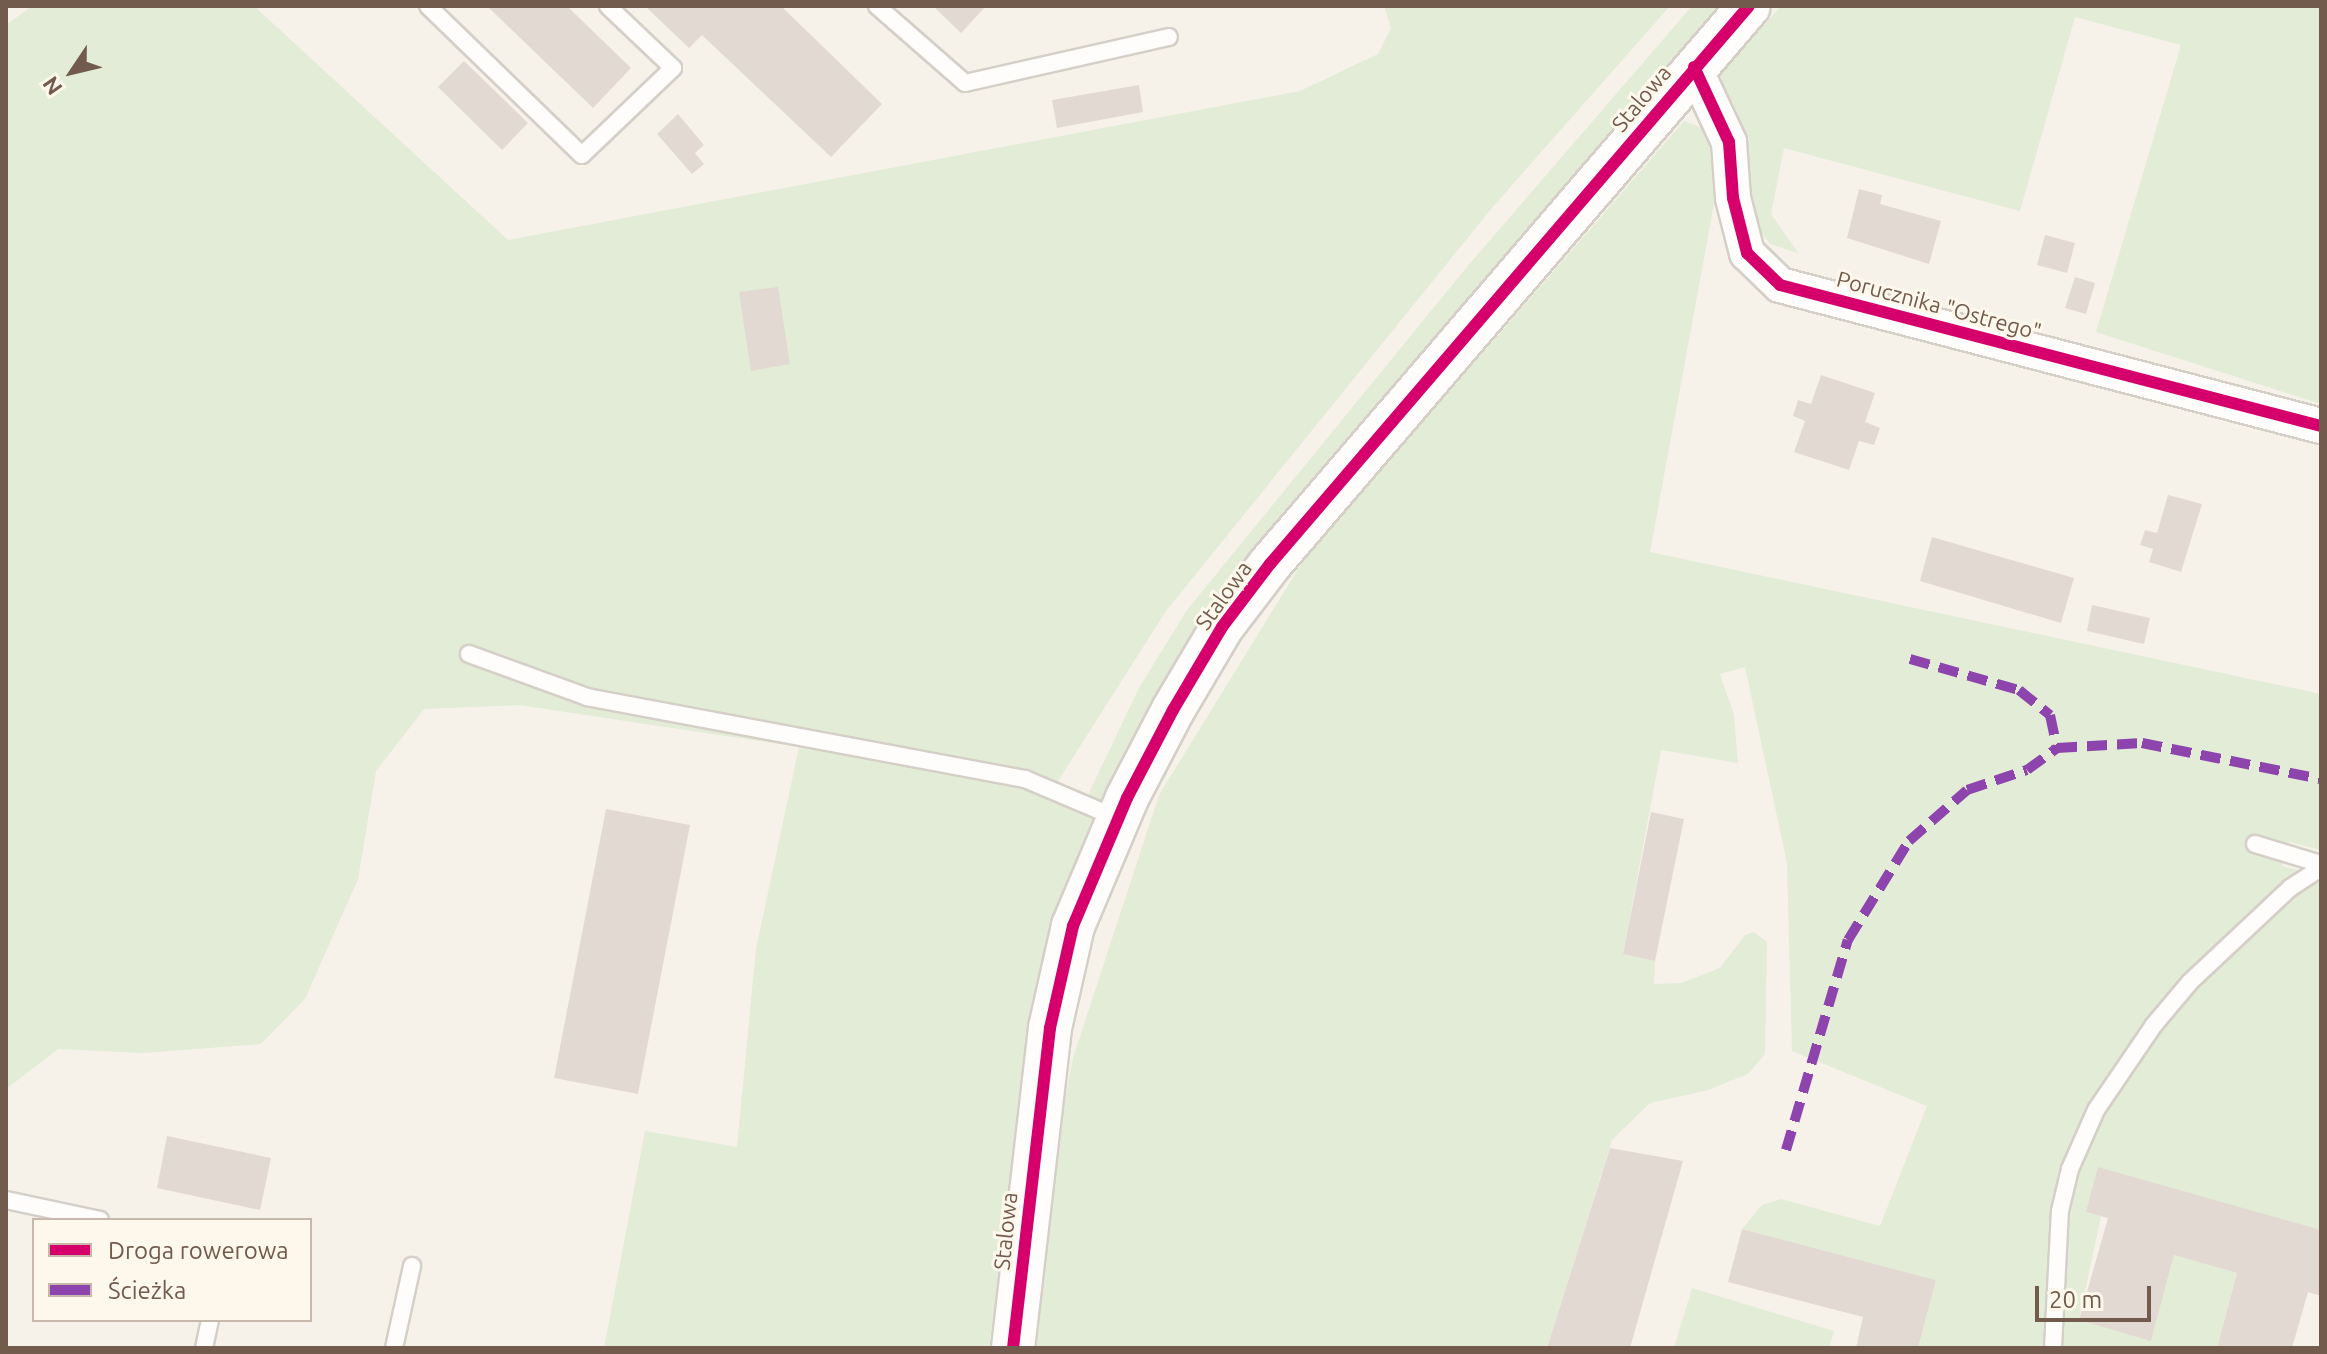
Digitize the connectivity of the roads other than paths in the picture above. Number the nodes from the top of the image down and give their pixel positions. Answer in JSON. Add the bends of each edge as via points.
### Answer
{"nodes":[{"id":1,"x":428,"y":6,"type":"edge"},
{"id":2,"x":608,"y":6,"type":"edge"},
{"id":3,"x":877,"y":6,"type":"edge"},
{"id":4,"x":1749,"y":6,"type":"edge"},
{"id":5,"x":1169,"y":37,"type":"dead end"},
{"id":6,"x":1694,"y":67,"type":"junction"},
{"id":7,"x":2321,"y":426,"type":"edge"},
{"id":8,"x":469,"y":654,"type":"dead end"},
{"id":9,"x":1118,"y":818,"type":"junction"},
{"id":10,"x":2255,"y":844,"type":"dead end"},
{"id":11,"x":2321,"y":866,"type":"edge"},
{"id":12,"x":6,"y":1200,"type":"edge"},
{"id":13,"x":91,"y":1218,"type":"edge"},
{"id":14,"x":412,"y":1266,"type":"dead end"},
{"id":15,"x":210,"y":1322,"type":"edge"},
{"id":16,"x":204,"y":1348,"type":"edge"},
{"id":17,"x":394,"y":1348,"type":"edge"},
{"id":18,"x":1013,"y":1348,"type":"edge"},
{"id":19,"x":2053,"y":1348,"type":"edge"}],
"edges":[{"from":1,"to":2,"type":"lane","via":[[582,155],[673,68]]},
{"from":3,"to":5,"type":"lane","via":[[965,83]]},
{"from":4,"to":6,"type":"street","name":"Stalowa"},
{"from":6,"to":7,"type":"street","name":"Porucznika \"Ostrego\"","via":[[1729,142],[1733,198],[1747,253],[1780,285]]},
{"from":6,"to":9,"type":"street","name":"Stalowa","via":[[1270,564],[1215,639]]},
{"from":8,"to":9,"type":"lane","via":[[587,697],[1025,779]]},
{"from":9,"to":18,"type":"street","name":"Stalowa","via":[[1073,926],[1050,1028]]},
{"from":10,"to":11,"type":"lane"},
{"from":11,"to":19,"type":"lane","via":[[2290,888],[2190,982],[2096,1110],[2070,1169],[2060,1211]]},
{"from":12,"to":13,"type":"lane"},
{"from":14,"to":17,"type":"lane"},
{"from":15,"to":16,"type":"lane"}]}
